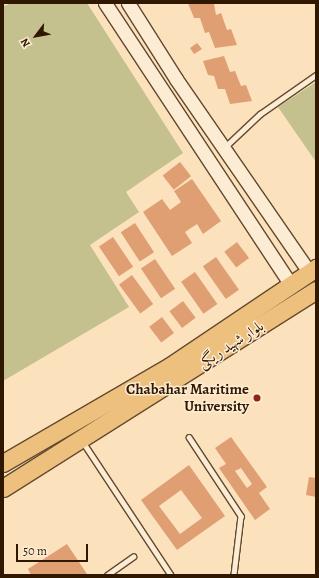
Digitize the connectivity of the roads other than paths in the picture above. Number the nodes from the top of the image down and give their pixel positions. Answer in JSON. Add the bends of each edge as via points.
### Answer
{"nodes":[{"id":1,"x":105,"y":3,"type":"edge"},
{"id":2,"x":128,"y":3,"type":"edge"},
{"id":3,"x":316,"y":75,"type":"edge"},
{"id":4,"x":223,"y":148,"type":"junction"},
{"id":5,"x":292,"y":250,"type":"junction"},
{"id":6,"x":276,"y":260,"type":"junction"},
{"id":7,"x":313,"y":270,"type":"edge"},
{"id":8,"x":291,"y":285,"type":"junction"},
{"id":9,"x":315,"y":293,"type":"edge"},
{"id":10,"x":189,"y":437,"type":"dead end"},
{"id":11,"x":82,"y":441,"type":"junction"},
{"id":12,"x":3,"y":463,"type":"edge"},
{"id":13,"x":3,"y":488,"type":"edge"},
{"id":14,"x":133,"y":557,"type":"dead end"},
{"id":15,"x":107,"y":575,"type":"edge"},
{"id":16,"x":171,"y":575,"type":"edge"},
{"id":17,"x":234,"y":575,"type":"edge"}],
"edges":[{"from":1,"to":6,"type":"street"},
{"from":2,"to":4,"type":"street"},
{"from":3,"to":4,"type":"lane","via":[[260,114]]},
{"from":4,"to":5,"type":"street"},
{"from":5,"to":6,"type":"street"},
{"from":5,"to":7,"type":"street"},
{"from":6,"to":8,"type":"street"},
{"from":7,"to":8,"type":"highway","name":"بلوار شهید ریگی"},
{"from":8,"to":12,"type":"highway","name":"بلوار شهید ریگی","via":[[170,366]]},
{"from":9,"to":11,"type":"highway","name":"بلوار شهید ریگی"},
{"from":10,"to":17,"type":"lane","via":[[241,516]]},
{"from":11,"to":13,"type":"highway","name":"بلوار شهید ریگی"},
{"from":11,"to":16,"type":"lane"},
{"from":14,"to":15,"type":"lane"}]}
